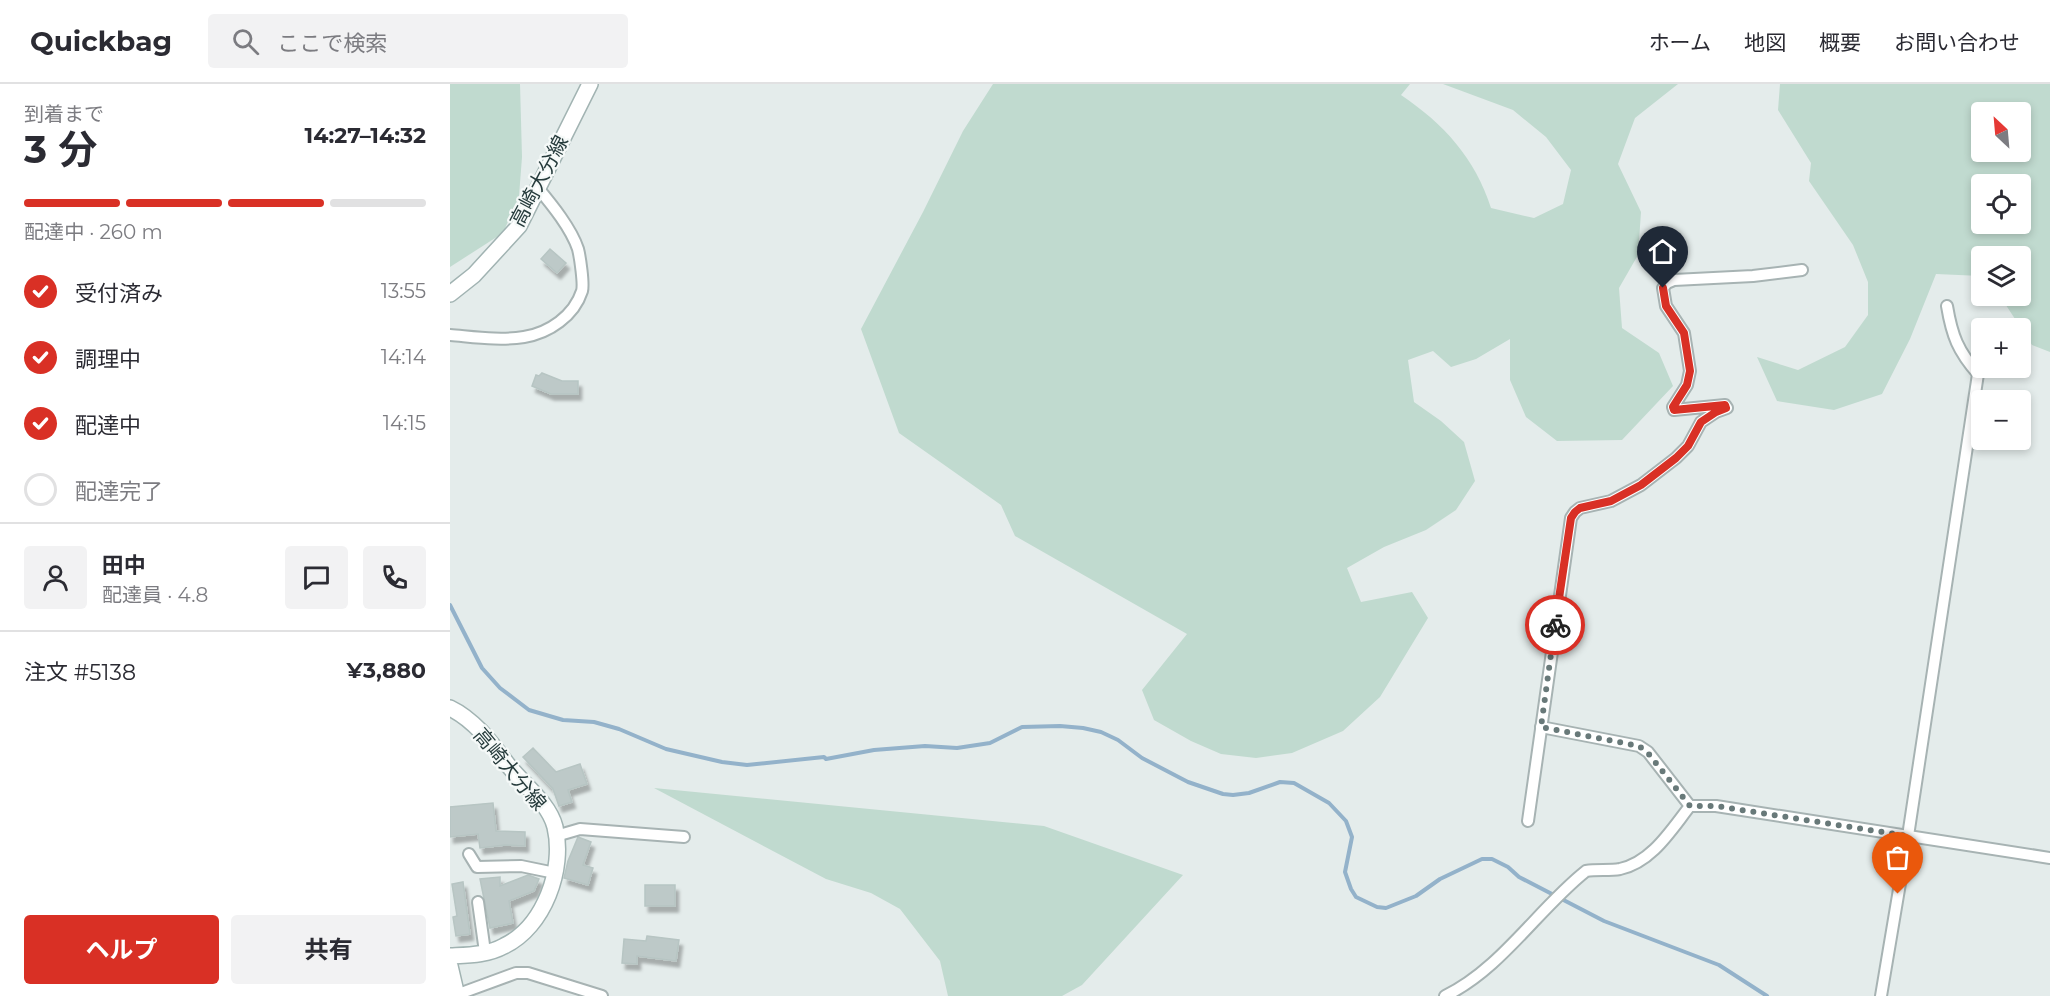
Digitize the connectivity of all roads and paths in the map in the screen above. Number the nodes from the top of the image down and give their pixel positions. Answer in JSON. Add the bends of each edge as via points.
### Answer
{"nodes":[{"id":1,"x":590,"y":84,"type":"edge"},
{"id":2,"x":537,"y":188,"type":"junction"},
{"id":3,"x":1802,"y":270,"type":"dead end"},
{"id":4,"x":450,"y":294,"type":"edge"},
{"id":5,"x":1947,"y":306,"type":"dead end"},
{"id":6,"x":450,"y":335,"type":"edge"},
{"id":7,"x":450,"y":708,"type":"edge"},
{"id":8,"x":1541,"y":727,"type":"junction"},
{"id":9,"x":1690,"y":806,"type":"junction"},
{"id":10,"x":1528,"y":821,"type":"dead end"},
{"id":11,"x":556,"y":836,"type":"junction"},
{"id":12,"x":1908,"y":836,"type":"junction"},
{"id":13,"x":684,"y":837,"type":"dead end"},
{"id":14,"x":469,"y":854,"type":"dead end"},
{"id":15,"x":2050,"y":858,"type":"edge"},
{"id":16,"x":555,"y":873,"type":"junction"},
{"id":17,"x":478,"y":902,"type":"dead end"},
{"id":18,"x":485,"y":952,"type":"junction"},
{"id":19,"x":450,"y":956,"type":"edge"},
{"id":20,"x":450,"y":966,"type":"edge"},
{"id":21,"x":457,"y":995,"type":"edge"},
{"id":22,"x":602,"y":996,"type":"edge"},
{"id":23,"x":1445,"y":996,"type":"edge"},
{"id":24,"x":1881,"y":996,"type":"edge"}],
"edges":[{"from":1,"to":2,"type":"main road","name":"高崎大分線"},
{"from":2,"to":4,"type":"main road","name":"高崎大分線","via":[[519,226],[474,275]]},
{"from":2,"to":6,"type":"street","via":[[559,215],[578,249],[582,289],[571,312],[549,329],[525,337]]},
{"from":3,"to":8,"type":"street","via":[[1674,280],[1663,288],[1666,306],[1684,333],[1690,371],[1674,410],[1725,405],[1726,408],[1701,422],[1682,452],[1641,485],[1611,501],[1580,508],[1571,518]]},
{"from":5,"to":12,"type":"street","via":[[1958,348],[1978,374]]},
{"from":7,"to":11,"type":"main road","name":"高崎大分線","via":[[481,731],[526,784],[545,808]]},
{"from":8,"to":9,"type":"street","via":[[1639,746]]},
{"from":8,"to":10,"type":"street"},
{"from":9,"to":12,"type":"street","via":[[1716,806]]},
{"from":9,"to":23,"type":"street","via":[[1650,854],[1621,868],[1586,871],[1486,967]]},
{"from":11,"to":13,"type":"street","via":[[580,829]]},
{"from":11,"to":16,"type":"main road","name":"高崎大分線"},
{"from":12,"to":15,"type":"street"},
{"from":12,"to":24,"type":"street"},
{"from":14,"to":16,"type":"street","via":[[477,867],[521,866]]},
{"from":16,"to":18,"type":"main road","name":"高崎大分線","via":[[538,914],[529,925],[504,946]]},
{"from":17,"to":18,"type":"street"},
{"from":18,"to":19,"type":"main road","name":"高崎大分線"},
{"from":20,"to":21,"type":"main road"},
{"from":21,"to":22,"type":"street","via":[[516,973],[528,973]]}]}
